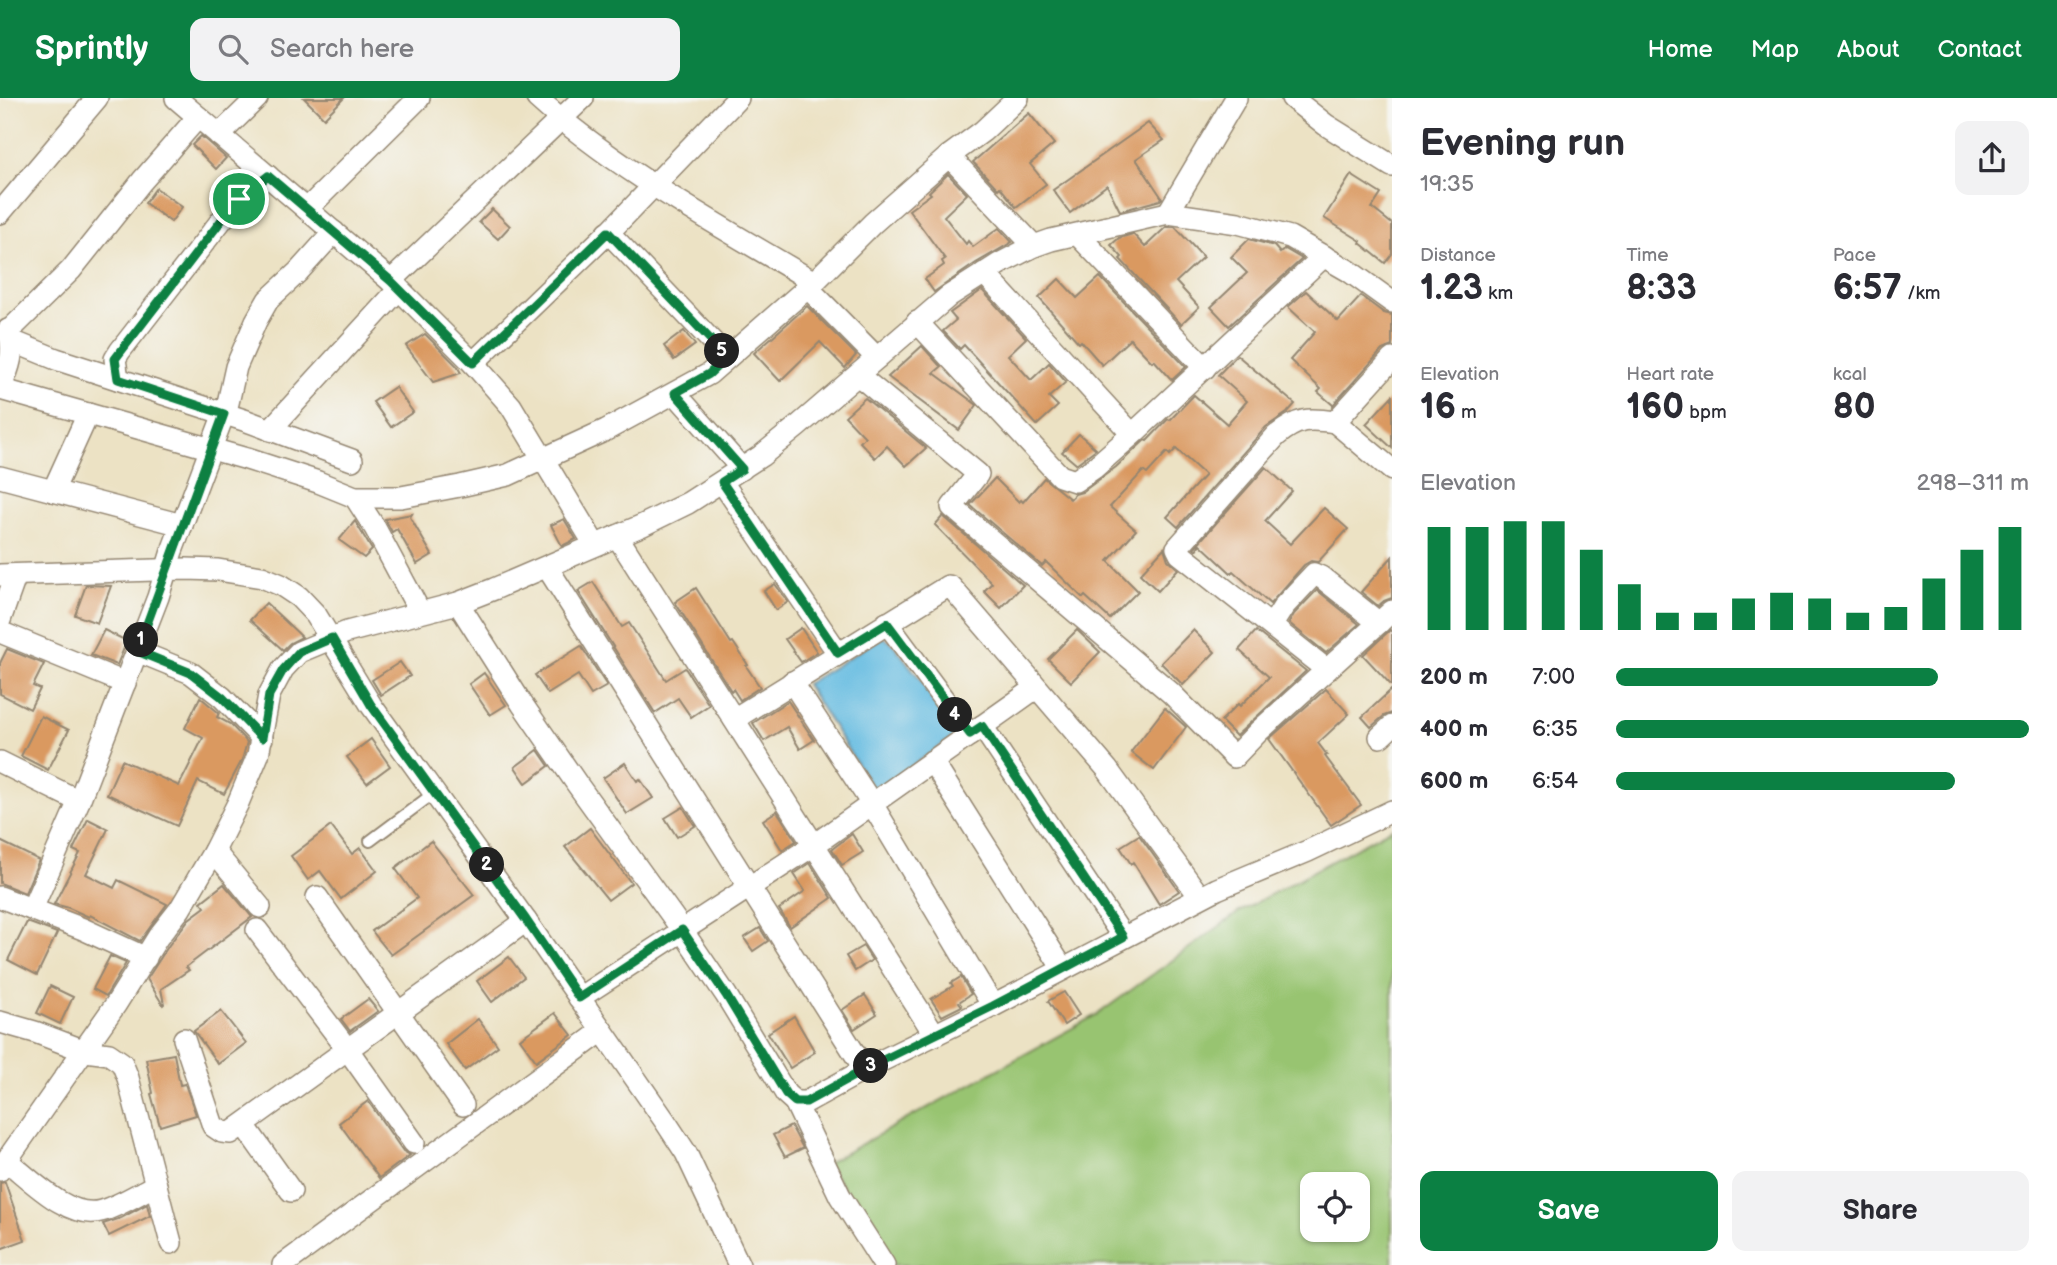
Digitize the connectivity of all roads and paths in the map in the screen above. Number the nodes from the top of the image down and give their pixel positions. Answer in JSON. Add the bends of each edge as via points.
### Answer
{"nodes":[{"id":1,"x":97,"y":98,"type":"edge"},
{"id":2,"x":176,"y":98,"type":"edge"},
{"id":3,"x":257,"y":98,"type":"edge"},
{"id":4,"x":419,"y":98,"type":"edge"},
{"id":5,"x":537,"y":98,"type":"edge"},
{"id":6,"x":583,"y":98,"type":"edge"},
{"id":7,"x":738,"y":98,"type":"edge"},
{"id":8,"x":1018,"y":98,"type":"edge"},
{"id":9,"x":1236,"y":98,"type":"edge"},
{"id":10,"x":1292,"y":98,"type":"edge"},
{"id":11,"x":198,"y":117,"type":"junction"},
{"id":12,"x":561,"y":120,"type":"junction"},
{"id":13,"x":219,"y":135,"type":"junction"},
{"id":14,"x":949,"y":156,"type":"junction"},
{"id":15,"x":1392,"y":166,"type":"edge"},
{"id":16,"x":268,"y":176,"type":"junction"},
{"id":17,"x":654,"y":186,"type":"junction"},
{"id":18,"x":307,"y":209,"type":"junction"},
{"id":19,"x":0,"y":213,"type":"edge"},
{"id":20,"x":1168,"y":213,"type":"junction"},
{"id":21,"x":334,"y":232,"type":"junction"},
{"id":22,"x":608,"y":232,"type":"junction"},
{"id":23,"x":1078,"y":235,"type":"junction"},
{"id":24,"x":1034,"y":246,"type":"junction"},
{"id":25,"x":1324,"y":256,"type":"junction"},
{"id":26,"x":984,"y":273,"type":"junction"},
{"id":27,"x":810,"y":284,"type":"junction"},
{"id":28,"x":395,"y":285,"type":"junction"},
{"id":29,"x":1392,"y":302,"type":"edge"},
{"id":30,"x":917,"y":322,"type":"junction"},
{"id":31,"x":7,"y":331,"type":"edge"},
{"id":32,"x":727,"y":357,"type":"junction"},
{"id":33,"x":877,"y":358,"type":"junction"},
{"id":34,"x":1392,"y":359,"type":"edge"},
{"id":35,"x":473,"y":363,"type":"junction"},
{"id":36,"x":1205,"y":368,"type":"junction"},
{"id":37,"x":858,"y":375,"type":"junction"},
{"id":38,"x":118,"y":379,"type":"junction"},
{"id":39,"x":0,"y":388,"type":"edge"},
{"id":40,"x":675,"y":393,"type":"junction"},
{"id":41,"x":88,"y":414,"type":"junction"},
{"id":42,"x":224,"y":414,"type":"junction"},
{"id":43,"x":1335,"y":422,"type":"junction"},
{"id":44,"x":270,"y":430,"type":"junction"},
{"id":45,"x":1132,"y":434,"type":"junction"},
{"id":46,"x":210,"y":448,"type":"junction"},
{"id":47,"x":352,"y":460,"type":"dead end"},
{"id":48,"x":544,"y":460,"type":"junction"},
{"id":49,"x":742,"y":469,"type":"junction"},
{"id":50,"x":1392,"y":470,"type":"edge"},
{"id":51,"x":0,"y":477,"type":"edge"},
{"id":52,"x":722,"y":482,"type":"junction"},
{"id":53,"x":52,"y":491,"type":"junction"},
{"id":54,"x":355,"y":497,"type":"junction"},
{"id":55,"x":182,"y":525,"type":"junction"},
{"id":56,"x":617,"y":536,"type":"junction"},
{"id":57,"x":595,"y":545,"type":"junction"},
{"id":58,"x":547,"y":568,"type":"junction"},
{"id":59,"x":167,"y":569,"type":"junction"},
{"id":60,"x":8,"y":575,"type":"edge"},
{"id":61,"x":458,"y":603,"type":"junction"},
{"id":62,"x":420,"y":612,"type":"junction"},
{"id":63,"x":1385,"y":617,"type":"edge"},
{"id":64,"x":0,"y":620,"type":"edge"},
{"id":65,"x":887,"y":623,"type":"junction"},
{"id":66,"x":1272,"y":625,"type":"junction"},
{"id":67,"x":0,"y":632,"type":"edge"},
{"id":68,"x":332,"y":638,"type":"junction"},
{"id":69,"x":137,"y":651,"type":"junction"},
{"id":70,"x":838,"y":653,"type":"junction"},
{"id":71,"x":1327,"y":670,"type":"junction"},
{"id":72,"x":792,"y":682,"type":"junction"},
{"id":73,"x":125,"y":683,"type":"junction"},
{"id":74,"x":1036,"y":688,"type":"junction"},
{"id":75,"x":734,"y":719,"type":"junction"},
{"id":76,"x":976,"y":730,"type":"junction"},
{"id":77,"x":262,"y":738,"type":"junction"},
{"id":78,"x":932,"y":761,"type":"junction"},
{"id":79,"x":0,"y":762,"type":"edge"},
{"id":80,"x":434,"y":793,"type":"junction"},
{"id":81,"x":79,"y":801,"type":"junction"},
{"id":82,"x":872,"y":804,"type":"junction"},
{"id":83,"x":1392,"y":811,"type":"edge"},
{"id":84,"x":370,"y":841,"type":"dead end"},
{"id":85,"x":814,"y":845,"type":"junction"},
{"id":86,"x":214,"y":851,"type":"junction"},
{"id":87,"x":750,"y":887,"type":"junction"},
{"id":88,"x":0,"y":897,"type":"edge"},
{"id":89,"x":317,"y":897,"type":"dead end"},
{"id":90,"x":1200,"y":897,"type":"junction"},
{"id":91,"x":260,"y":907,"type":"dead end"},
{"id":92,"x":32,"y":909,"type":"junction"},
{"id":93,"x":526,"y":920,"type":"junction"},
{"id":94,"x":257,"y":930,"type":"dead end"},
{"id":95,"x":682,"y":930,"type":"junction"},
{"id":96,"x":1123,"y":937,"type":"junction"},
{"id":97,"x":146,"y":958,"type":"junction"},
{"id":98,"x":1062,"y":969,"type":"junction"},
{"id":99,"x":579,"y":998,"type":"junction"},
{"id":100,"x":993,"y":1006,"type":"junction"},
{"id":101,"x":398,"y":1013,"type":"junction"},
{"id":102,"x":0,"y":1022,"type":"edge"},
{"id":103,"x":603,"y":1031,"type":"junction"},
{"id":104,"x":936,"y":1035,"type":"junction"},
{"id":105,"x":184,"y":1039,"type":"dead end"},
{"id":106,"x":85,"y":1051,"type":"junction"},
{"id":107,"x":348,"y":1051,"type":"junction"},
{"id":108,"x":865,"y":1070,"type":"junction"},
{"id":109,"x":795,"y":1102,"type":"junction"},
{"id":110,"x":463,"y":1105,"type":"dead end"},
{"id":111,"x":244,"y":1125,"type":"junction"},
{"id":112,"x":414,"y":1143,"type":"dead end"},
{"id":113,"x":3,"y":1166,"type":"edge"},
{"id":114,"x":156,"y":1185,"type":"junction"},
{"id":115,"x":291,"y":1191,"type":"dead end"},
{"id":116,"x":172,"y":1243,"type":"dead end"},
{"id":117,"x":283,"y":1265,"type":"edge"},
{"id":118,"x":739,"y":1265,"type":"edge"},
{"id":119,"x":884,"y":1265,"type":"edge"}],
"edges":[{"from":1,"to":19,"type":"street"},
{"from":2,"to":11,"type":"street"},
{"from":3,"to":13,"type":"street"},
{"from":4,"to":18,"type":"street"},
{"from":5,"to":12,"type":"street"},
{"from":6,"to":12,"type":"street"},
{"from":7,"to":17,"type":"street"},
{"from":8,"to":14,"type":"street"},
{"from":9,"to":20,"type":"street"},
{"from":10,"to":15,"type":"street"},
{"from":11,"to":13,"type":"street"},
{"from":11,"to":31,"type":"street","via":[[71,270]]},
{"from":12,"to":17,"type":"street"},
{"from":12,"to":28,"type":"street"},
{"from":13,"to":16,"type":"street"},
{"from":14,"to":24,"type":"street"},
{"from":14,"to":27,"type":"street"},
{"from":16,"to":18,"type":"street"},
{"from":16,"to":38,"type":"street","via":[[231,208],[120,351],[115,359]]},
{"from":17,"to":22,"type":"street"},
{"from":17,"to":27,"type":"street"},
{"from":18,"to":21,"type":"street"},
{"from":20,"to":23,"type":"street"},
{"from":20,"to":25,"type":"street","via":[[1238,223],[1290,237]]},
{"from":21,"to":28,"type":"street"},
{"from":21,"to":42,"type":"street","via":[[268,300],[236,367]]},
{"from":22,"to":32,"type":"street"},
{"from":22,"to":35,"type":"street"},
{"from":23,"to":24,"type":"street"},
{"from":23,"to":36,"type":"street"},
{"from":24,"to":26,"type":"street"},
{"from":25,"to":29,"type":"street"},
{"from":25,"to":36,"type":"street"},
{"from":26,"to":30,"type":"street"},
{"from":26,"to":45,"type":"street"},
{"from":27,"to":32,"type":"street"},
{"from":27,"to":33,"type":"street"},
{"from":28,"to":35,"type":"street"},
{"from":28,"to":44,"type":"street"},
{"from":30,"to":33,"type":"street"},
{"from":30,"to":45,"type":"street","via":[[1060,476],[1074,481]]},
{"from":31,"to":38,"type":"street","via":[[56,359]]},
{"from":31,"to":39,"type":"street","via":[[11,364]]},
{"from":32,"to":40,"type":"street","via":[[709,374]]},
{"from":33,"to":37,"type":"street"},
{"from":34,"to":43,"type":"street"},
{"from":35,"to":48,"type":"street","via":[[511,406]]},
{"from":36,"to":45,"type":"street"},
{"from":37,"to":49,"type":"street"},
{"from":37,"to":71,"type":"street","via":[[978,474],[952,507],[1171,693],[1234,757]]},
{"from":38,"to":42,"type":"street"},
{"from":39,"to":41,"type":"street"},
{"from":40,"to":48,"type":"street"},
{"from":40,"to":49,"type":"street"},
{"from":41,"to":46,"type":"street"},
{"from":41,"to":53,"type":"street"},
{"from":42,"to":44,"type":"street"},
{"from":42,"to":46,"type":"street"},
{"from":43,"to":50,"type":"street"},
{"from":43,"to":66,"type":"street","via":[[1300,420],[1289,425],[1177,548]]},
{"from":44,"to":47,"type":"street"},
{"from":46,"to":54,"type":"street"},
{"from":46,"to":55,"type":"street"},
{"from":48,"to":54,"type":"street","via":[[508,475],[460,486],[401,497]]},
{"from":48,"to":57,"type":"street"},
{"from":49,"to":52,"type":"street"},
{"from":51,"to":53,"type":"street"},
{"from":52,"to":56,"type":"street"},
{"from":52,"to":70,"type":"street"},
{"from":53,"to":55,"type":"street"},
{"from":54,"to":62,"type":"street"},
{"from":55,"to":59,"type":"street"},
{"from":56,"to":57,"type":"street"},
{"from":56,"to":75,"type":"street"},
{"from":57,"to":58,"type":"street"},
{"from":58,"to":61,"type":"street"},
{"from":58,"to":87,"type":"street"},
{"from":59,"to":60,"type":"street"},
{"from":59,"to":68,"type":"street","via":[[262,577],[299,597]]},
{"from":59,"to":69,"type":"street"},
{"from":60,"to":64,"type":"street"},
{"from":61,"to":62,"type":"street"},
{"from":61,"to":95,"type":"street","via":[[522,704]]},
{"from":62,"to":68,"type":"street"},
{"from":63,"to":66,"type":"street","via":[[1314,574]]},
{"from":63,"to":71,"type":"street"},
{"from":65,"to":70,"type":"street"},
{"from":65,"to":74,"type":"street","via":[[951,587]]},
{"from":65,"to":76,"type":"street"},
{"from":66,"to":71,"type":"street"},
{"from":67,"to":73,"type":"street"},
{"from":68,"to":77,"type":"street","via":[[299,652],[283,670],[269,695]]},
{"from":68,"to":80,"type":"street","via":[[371,705]]},
{"from":69,"to":73,"type":"street"},
{"from":69,"to":77,"type":"street","via":[[191,673]]},
{"from":70,"to":72,"type":"street"},
{"from":72,"to":75,"type":"street"},
{"from":72,"to":82,"type":"street"},
{"from":73,"to":81,"type":"street"},
{"from":74,"to":76,"type":"street"},
{"from":74,"to":90,"type":"street","via":[[1107,769]]},
{"from":75,"to":85,"type":"street"},
{"from":76,"to":78,"type":"street"},
{"from":76,"to":96,"type":"street"},
{"from":77,"to":86,"type":"street"},
{"from":78,"to":82,"type":"street"},
{"from":78,"to":98,"type":"street"},
{"from":79,"to":81,"type":"street"},
{"from":80,"to":84,"type":"lane"},
{"from":80,"to":93,"type":"street"},
{"from":81,"to":92,"type":"street"},
{"from":82,"to":85,"type":"street"},
{"from":82,"to":100,"type":"street"},
{"from":83,"to":90,"type":"street"},
{"from":85,"to":87,"type":"street"},
{"from":85,"to":104,"type":"street"},
{"from":86,"to":91,"type":"street"},
{"from":86,"to":97,"type":"street"},
{"from":87,"to":95,"type":"street"},
{"from":87,"to":108,"type":"street"},
{"from":88,"to":92,"type":"street"},
{"from":89,"to":101,"type":"street"},
{"from":90,"to":96,"type":"street"},
{"from":92,"to":97,"type":"street"},
{"from":93,"to":99,"type":"street"},
{"from":93,"to":101,"type":"street"},
{"from":94,"to":107,"type":"street"},
{"from":95,"to":99,"type":"street"},
{"from":95,"to":109,"type":"street"},
{"from":96,"to":98,"type":"street"},
{"from":97,"to":106,"type":"street"},
{"from":98,"to":100,"type":"street"},
{"from":99,"to":103,"type":"street"},
{"from":100,"to":104,"type":"street"},
{"from":101,"to":107,"type":"street"},
{"from":101,"to":110,"type":"street"},
{"from":102,"to":106,"type":"street"},
{"from":103,"to":117,"type":"street"},
{"from":103,"to":118,"type":"street","via":[[686,1153]]},
{"from":104,"to":108,"type":"street"},
{"from":105,"to":111,"type":"street","via":[[213,1126],[231,1133]]},
{"from":106,"to":113,"type":"street"},
{"from":106,"to":114,"type":"street","via":[[109,1054],[121,1063]]},
{"from":107,"to":111,"type":"street"},
{"from":107,"to":112,"type":"street"},
{"from":108,"to":109,"type":"street","via":[[806,1102]]},
{"from":109,"to":119,"type":"street","via":[[839,1196]]},
{"from":111,"to":115,"type":"street"},
{"from":113,"to":114,"type":"street","via":[[72,1209],[87,1213],[100,1212]]},
{"from":114,"to":116,"type":"street"}]}
